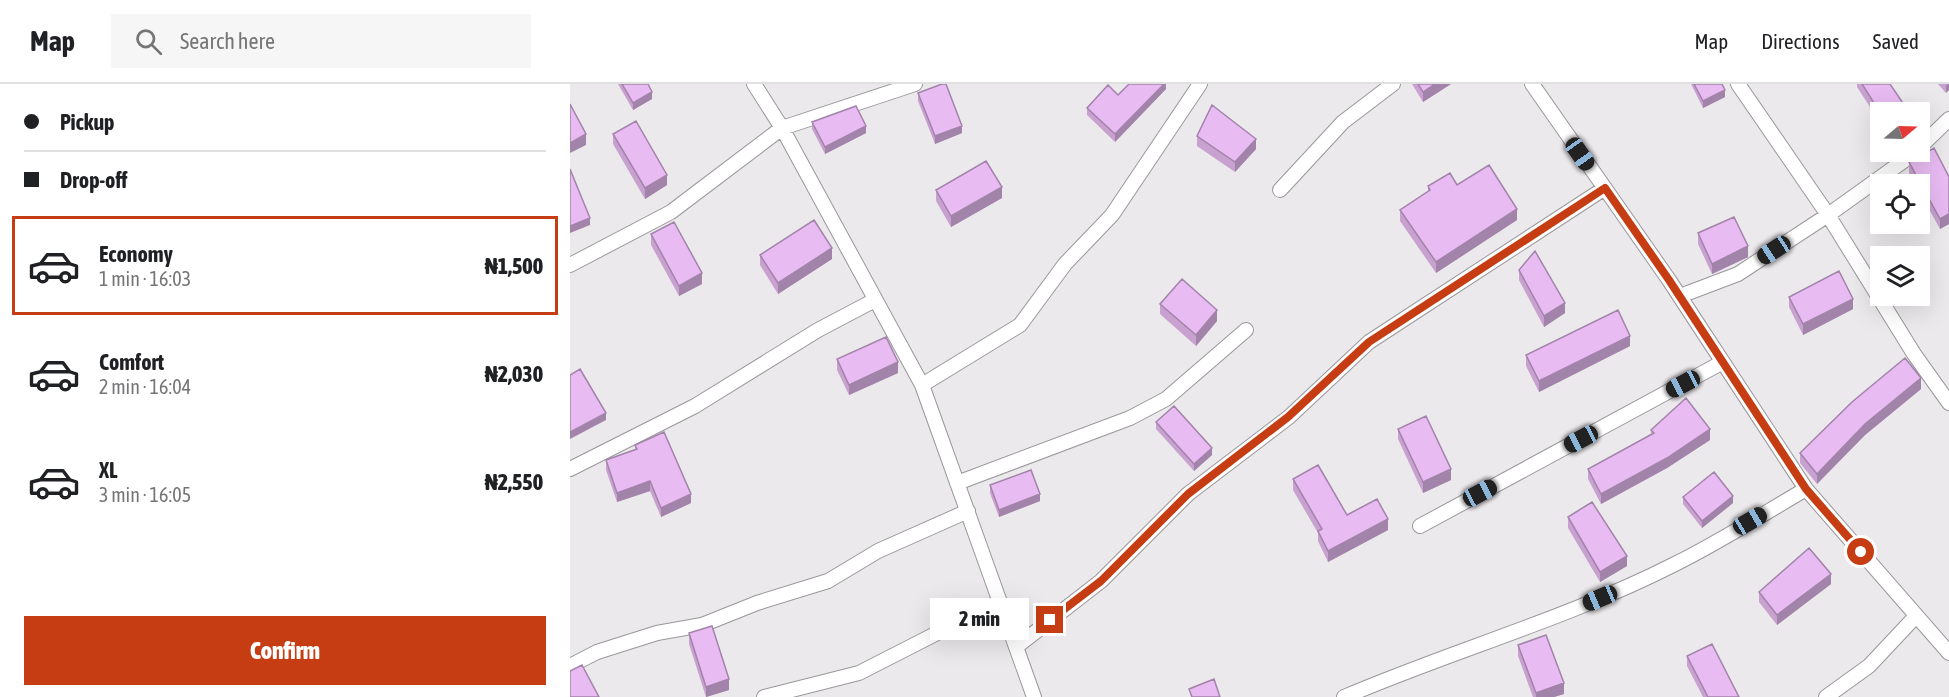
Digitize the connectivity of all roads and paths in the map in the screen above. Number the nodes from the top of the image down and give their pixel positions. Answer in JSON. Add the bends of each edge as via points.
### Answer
{"nodes":[{"id":1,"x":754,"y":84,"type":"edge"},
{"id":2,"x":915,"y":84,"type":"edge"},
{"id":3,"x":1200,"y":84,"type":"edge"},
{"id":4,"x":1393,"y":84,"type":"edge"},
{"id":5,"x":1532,"y":84,"type":"edge"},
{"id":6,"x":1738,"y":84,"type":"edge"},
{"id":7,"x":1949,"y":118,"type":"edge"},
{"id":8,"x":782,"y":128,"type":"junction"},
{"id":9,"x":1930,"y":137,"type":"edge"},
{"id":10,"x":1902,"y":162,"type":"edge"},
{"id":11,"x":1605,"y":188,"type":"junction"},
{"id":12,"x":1280,"y":190,"type":"dead end"},
{"id":13,"x":1828,"y":215,"type":"junction"},
{"id":14,"x":570,"y":264,"type":"edge"},
{"id":15,"x":1680,"y":296,"type":"junction"},
{"id":16,"x":875,"y":300,"type":"junction"},
{"id":17,"x":1246,"y":330,"type":"dead end"},
{"id":18,"x":1723,"y":362,"type":"junction"},
{"id":19,"x":922,"y":385,"type":"junction"},
{"id":20,"x":1949,"y":404,"type":"edge"},
{"id":21,"x":570,"y":469,"type":"edge"},
{"id":22,"x":957,"y":483,"type":"junction"},
{"id":23,"x":1806,"y":489,"type":"junction"},
{"id":24,"x":968,"y":512,"type":"junction"},
{"id":25,"x":1420,"y":526,"type":"dead end"},
{"id":26,"x":1000,"y":601,"type":"junction"},
{"id":27,"x":1916,"y":616,"type":"junction"},
{"id":28,"x":1016,"y":647,"type":"junction"},
{"id":29,"x":1949,"y":653,"type":"edge"},
{"id":30,"x":570,"y":666,"type":"edge"},
{"id":31,"x":764,"y":697,"type":"edge"},
{"id":32,"x":1034,"y":697,"type":"edge"},
{"id":33,"x":1344,"y":697,"type":"edge"},
{"id":34,"x":1826,"y":697,"type":"edge"}],
"edges":[{"from":1,"to":8,"type":"street"},
{"from":2,"to":8,"type":"street"},
{"from":3,"to":19,"type":"street","via":[[1112,215],[1065,264],[1020,325]]},
{"from":4,"to":12,"type":"street","via":[[1343,122]]},
{"from":5,"to":11,"type":"street"},
{"from":6,"to":13,"type":"street"},
{"from":7,"to":9,"type":"street"},
{"from":8,"to":14,"type":"street","via":[[671,212]]},
{"from":8,"to":16,"type":"street"},
{"from":10,"to":13,"type":"street"},
{"from":11,"to":15,"type":"street"},
{"from":11,"to":28,"type":"street","via":[[1369,342],[1288,417],[1188,494],[1101,581]]},
{"from":13,"to":15,"type":"street","via":[[1738,274]]},
{"from":13,"to":20,"type":"street"},
{"from":15,"to":18,"type":"street"},
{"from":16,"to":19,"type":"street"},
{"from":16,"to":21,"type":"street","via":[[818,330],[695,406]]},
{"from":17,"to":22,"type":"street","via":[[1166,399],[1148,409]]},
{"from":18,"to":23,"type":"street"},
{"from":18,"to":25,"type":"street"},
{"from":19,"to":22,"type":"street"},
{"from":22,"to":24,"type":"street"},
{"from":23,"to":27,"type":"street"},
{"from":23,"to":33,"type":"street","via":[[1676,564],[1619,590]]},
{"from":24,"to":26,"type":"street"},
{"from":24,"to":30,"type":"street","via":[[878,550],[828,581],[702,625],[657,633],[597,652]]},
{"from":26,"to":28,"type":"street"},
{"from":26,"to":31,"type":"street","via":[[859,673]]},
{"from":27,"to":29,"type":"street"},
{"from":27,"to":34,"type":"street","via":[[1869,666]]},
{"from":28,"to":32,"type":"street"}]}
